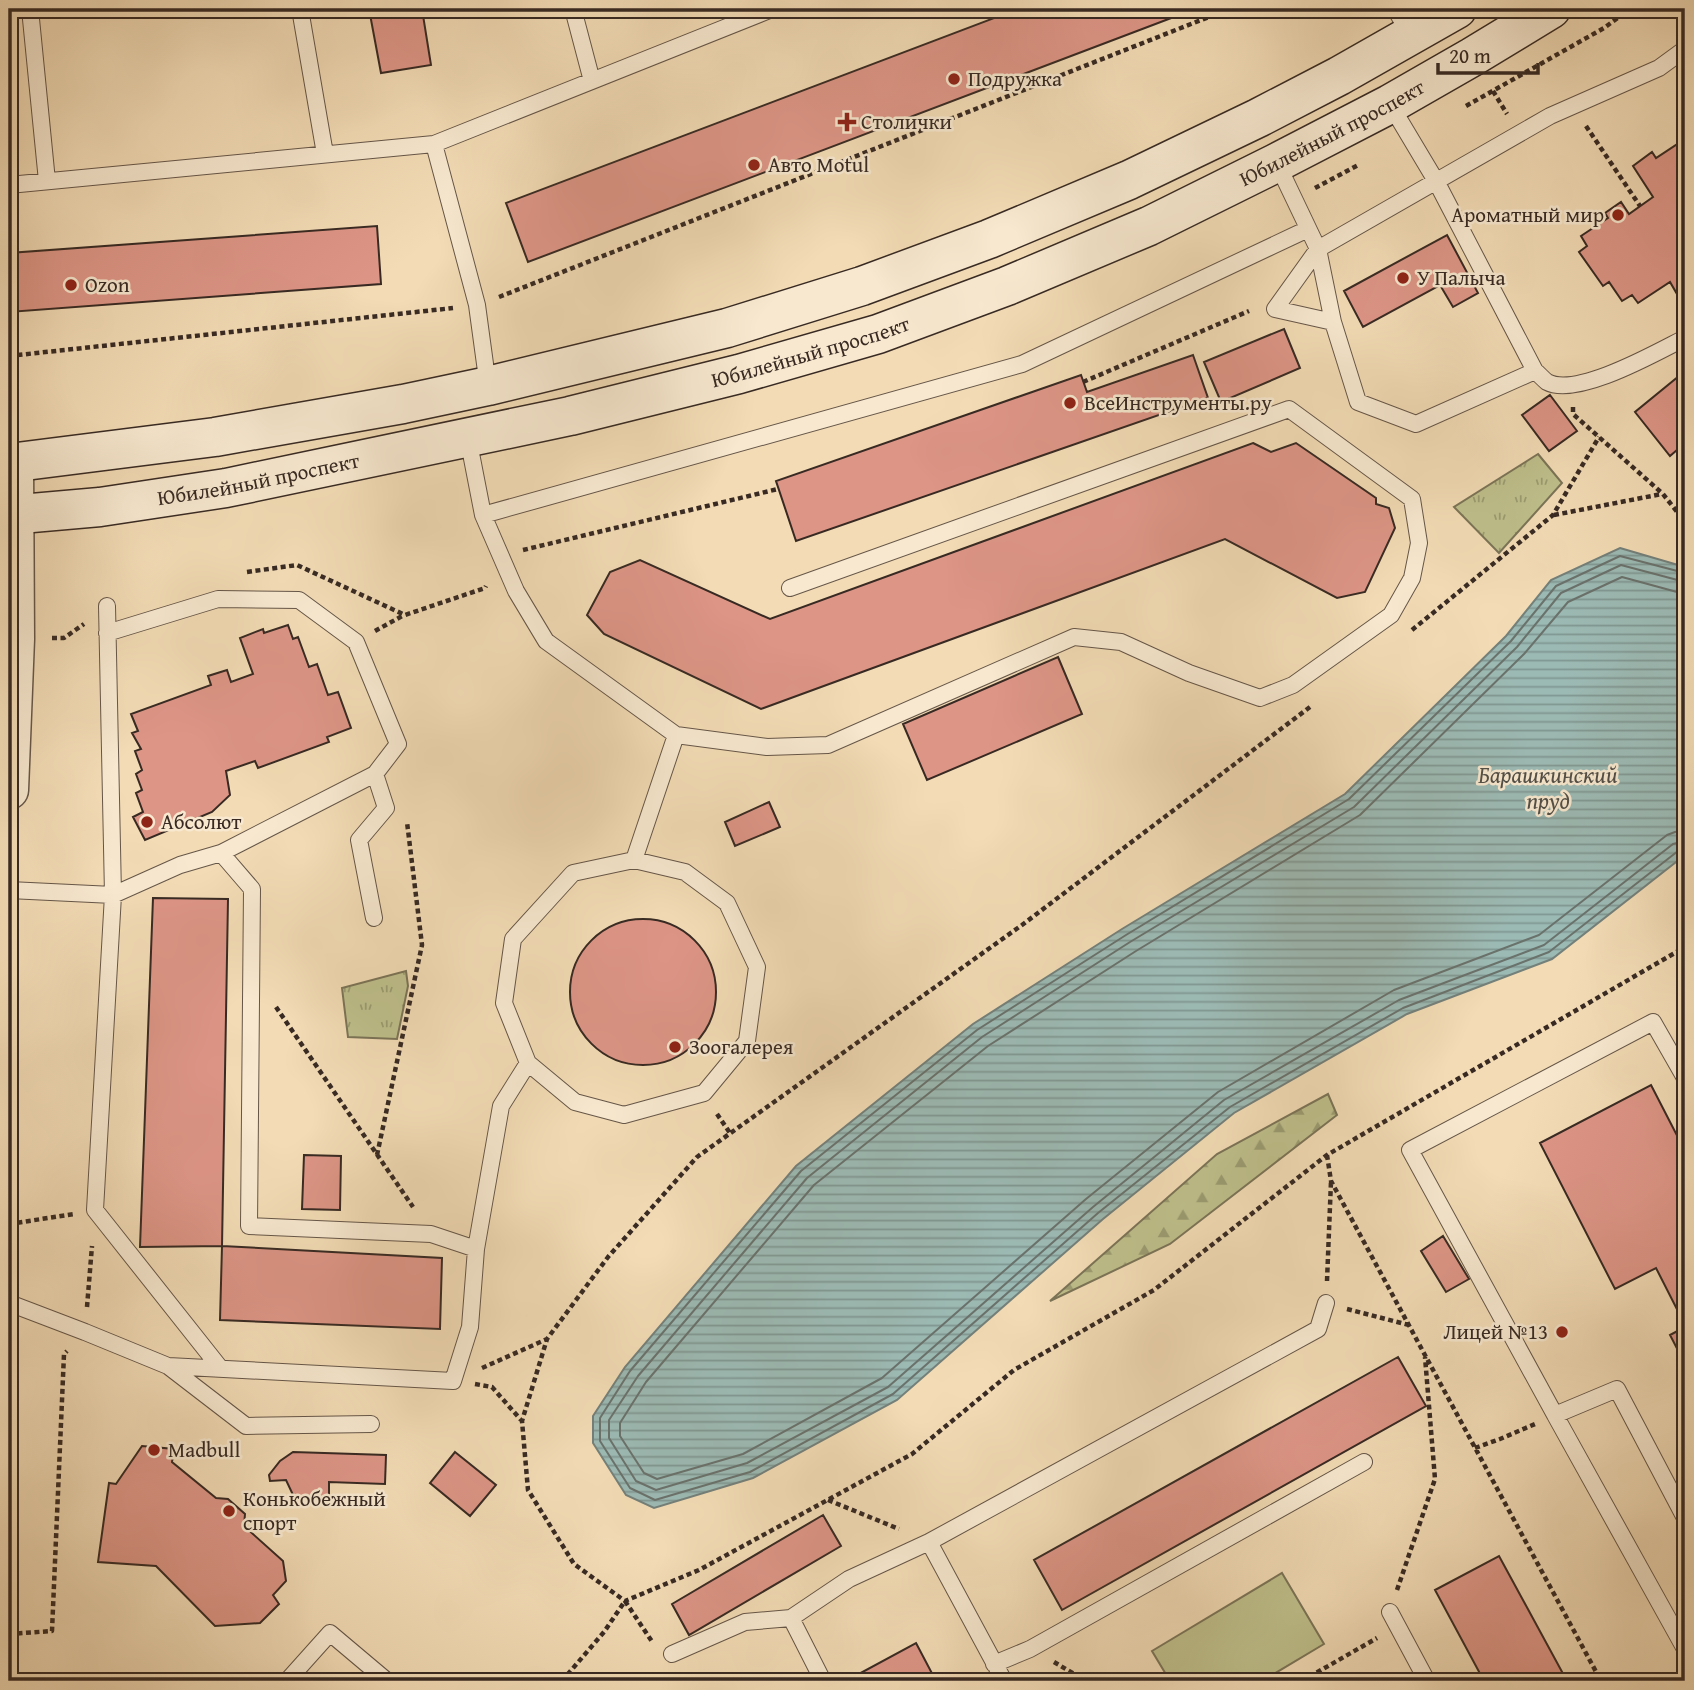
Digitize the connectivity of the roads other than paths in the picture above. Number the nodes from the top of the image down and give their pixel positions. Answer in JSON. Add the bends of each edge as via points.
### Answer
{"nodes":[{"id":1,"x":30,"y":9,"type":"edge"},
{"id":2,"x":300,"y":9,"type":"edge"},
{"id":3,"x":573,"y":9,"type":"edge"},
{"id":4,"x":772,"y":9,"type":"edge"},
{"id":5,"x":1457,"y":9,"type":"edge"},
{"id":6,"x":1551,"y":9,"type":"edge"},
{"id":7,"x":1403,"y":22,"type":"edge"},
{"id":8,"x":1685,"y":49,"type":"edge"},
{"id":9,"x":592,"y":81,"type":"junction"},
{"id":10,"x":1390,"y":104,"type":"junction"},
{"id":11,"x":433,"y":144,"type":"junction"},
{"id":12,"x":325,"y":154,"type":"junction"},
{"id":13,"x":1276,"y":163,"type":"junction"},
{"id":14,"x":47,"y":181,"type":"junction"},
{"id":15,"x":1436,"y":181,"type":"junction"},
{"id":16,"x":9,"y":185,"type":"edge"},
{"id":17,"x":1308,"y":229,"type":"junction"},
{"id":18,"x":1318,"y":249,"type":"junction"},
{"id":19,"x":1333,"y":322,"type":"junction"},
{"id":20,"x":1685,"y":338,"type":"edge"},
{"id":21,"x":1535,"y":371,"type":"junction"},
{"id":22,"x":488,"y":386,"type":"junction"},
{"id":23,"x":468,"y":438,"type":"junction"},
{"id":24,"x":12,"y":463,"type":"edge"},
{"id":25,"x":12,"y":515,"type":"edge"},
{"id":26,"x":483,"y":515,"type":"junction"},
{"id":27,"x":790,"y":588,"type":"dead end"},
{"id":28,"x":107,"y":606,"type":"road end"},
{"id":29,"x":107,"y":634,"type":"junction"},
{"id":30,"x":676,"y":735,"type":"junction"},
{"id":31,"x":375,"y":774,"type":"junction"},
{"id":32,"x":9,"y":790,"type":"edge"},
{"id":33,"x":221,"y":853,"type":"junction"},
{"id":34,"x":635,"y":860,"type":"junction"},
{"id":35,"x":9,"y":890,"type":"edge"},
{"id":36,"x":113,"y":895,"type":"junction"},
{"id":37,"x":374,"y":918,"type":"dead end"},
{"id":38,"x":528,"y":1063,"type":"junction"},
{"id":39,"x":1685,"y":1078,"type":"edge"},
{"id":40,"x":475,"y":1249,"type":"junction"},
{"id":41,"x":9,"y":1303,"type":"edge"},
{"id":42,"x":1326,"y":1303,"type":"road end"},
{"id":43,"x":168,"y":1366,"type":"junction"},
{"id":44,"x":221,"y":1369,"type":"junction"},
{"id":45,"x":1555,"y":1416,"type":"junction"},
{"id":46,"x":371,"y":1424,"type":"dead end"},
{"id":47,"x":1364,"y":1462,"type":"dead end"},
{"id":48,"x":1685,"y":1518,"type":"edge"},
{"id":49,"x":929,"y":1542,"type":"junction"},
{"id":50,"x":791,"y":1618,"type":"junction"},
{"id":51,"x":1394,"y":1619,"type":"road end"},
{"id":52,"x":1685,"y":1649,"type":"edge"},
{"id":53,"x":672,"y":1654,"type":"road end"},
{"id":54,"x":995,"y":1664,"type":"junction"},
{"id":55,"x":287,"y":1681,"type":"edge"},
{"id":56,"x":387,"y":1681,"type":"edge"},
{"id":57,"x":823,"y":1681,"type":"edge"},
{"id":58,"x":1004,"y":1681,"type":"edge"},
{"id":59,"x":1427,"y":1681,"type":"edge"}],
"edges":[{"from":1,"to":14,"type":"lane"},
{"from":2,"to":12,"type":"lane"},
{"from":3,"to":9,"type":"lane"},
{"from":4,"to":9,"type":"lane"},
{"from":5,"to":7,"type":"main road"},
{"from":6,"to":10,"type":"main road","name":"Юбилейный проспект"},
{"from":7,"to":22,"type":"main road","via":[[1339,76],[1270,112],[1129,180],[976,244],[727,328]]},
{"from":8,"to":15,"type":"lane","via":[[1659,68],[1550,116]]},
{"from":9,"to":11,"type":"lane"},
{"from":10,"to":13,"type":"main road","name":"Юбилейный проспект"},
{"from":10,"to":15,"type":"lane"},
{"from":11,"to":12,"type":"lane"},
{"from":11,"to":22,"type":"lane","via":[[477,305]]},
{"from":12,"to":14,"type":"lane"},
{"from":13,"to":17,"type":"lane"},
{"from":13,"to":23,"type":"main road","name":"Юбилейный проспект","via":[[1149,226],[878,334],[739,374]]},
{"from":14,"to":16,"type":"lane"},
{"from":15,"to":18,"type":"lane"},
{"from":15,"to":21,"type":"lane"},
{"from":17,"to":18,"type":"lane"},
{"from":17,"to":26,"type":"lane","via":[[1022,364]]},
{"from":18,"to":19,"type":"lane"},
{"from":18,"to":19,"type":"lane","via":[[1275,309]]},
{"from":19,"to":21,"type":"lane","via":[[1358,402],[1416,424]]},
{"from":20,"to":21,"type":"lane","via":[[1616,372],[1575,385],[1549,383]]},
{"from":22,"to":24,"type":"main road","via":[[215,437]]},
{"from":23,"to":25,"type":"main road","name":"Юбилейный проспект","via":[[226,488]]},
{"from":23,"to":26,"type":"lane"},
{"from":24,"to":25,"type":"main road"},
{"from":25,"to":32,"type":"main road","via":[[15,639]]},
{"from":26,"to":30,"type":"lane","via":[[516,591],[546,642]]},
{"from":27,"to":30,"type":"lane","via":[[1289,409],[1412,499],[1419,543],[1412,578],[1391,615],[1293,685],[1260,698],[1121,642],[1074,637],[828,746],[767,747]]},
{"from":28,"to":29,"type":"lane"},
{"from":29,"to":31,"type":"lane","via":[[218,599],[299,600],[356,642],[398,744]]},
{"from":29,"to":36,"type":"lane"},
{"from":30,"to":34,"type":"lane"},
{"from":31,"to":33,"type":"lane"},
{"from":31,"to":37,"type":"lane","via":[[386,808],[359,840]]},
{"from":33,"to":36,"type":"lane","via":[[180,865]]},
{"from":33,"to":40,"type":"lane","via":[[252,889],[249,1226],[431,1234]]},
{"from":34,"to":38,"type":"lane","via":[[573,873],[513,939],[504,1003]]},
{"from":34,"to":38,"type":"lane","via":[[685,872],[727,903],[757,967],[747,1041],[704,1093],[624,1115],[575,1102]]},
{"from":35,"to":36,"type":"lane"},
{"from":36,"to":44,"type":"lane","via":[[95,1210]]},
{"from":38,"to":40,"type":"lane","via":[[501,1106]]},
{"from":39,"to":45,"type":"lane","via":[[1653,1022],[1410,1150]]},
{"from":40,"to":44,"type":"lane","via":[[470,1327],[453,1381]]},
{"from":41,"to":43,"type":"lane"},
{"from":42,"to":49,"type":"lane","via":[[1318,1329]]},
{"from":43,"to":44,"type":"lane"},
{"from":43,"to":46,"type":"lane","via":[[246,1426]]},
{"from":45,"to":48,"type":"lane","via":[[1617,1389]]},
{"from":45,"to":52,"type":"lane"},
{"from":47,"to":54,"type":"lane","via":[[1030,1649]]},
{"from":49,"to":50,"type":"lane","via":[[849,1579]]},
{"from":49,"to":54,"type":"lane"},
{"from":50,"to":53,"type":"lane","via":[[745,1622]]},
{"from":50,"to":57,"type":"lane"},
{"from":51,"to":59,"type":"lane"},
{"from":54,"to":58,"type":"lane"},
{"from":55,"to":56,"type":"lane","via":[[330,1633]]}]}
